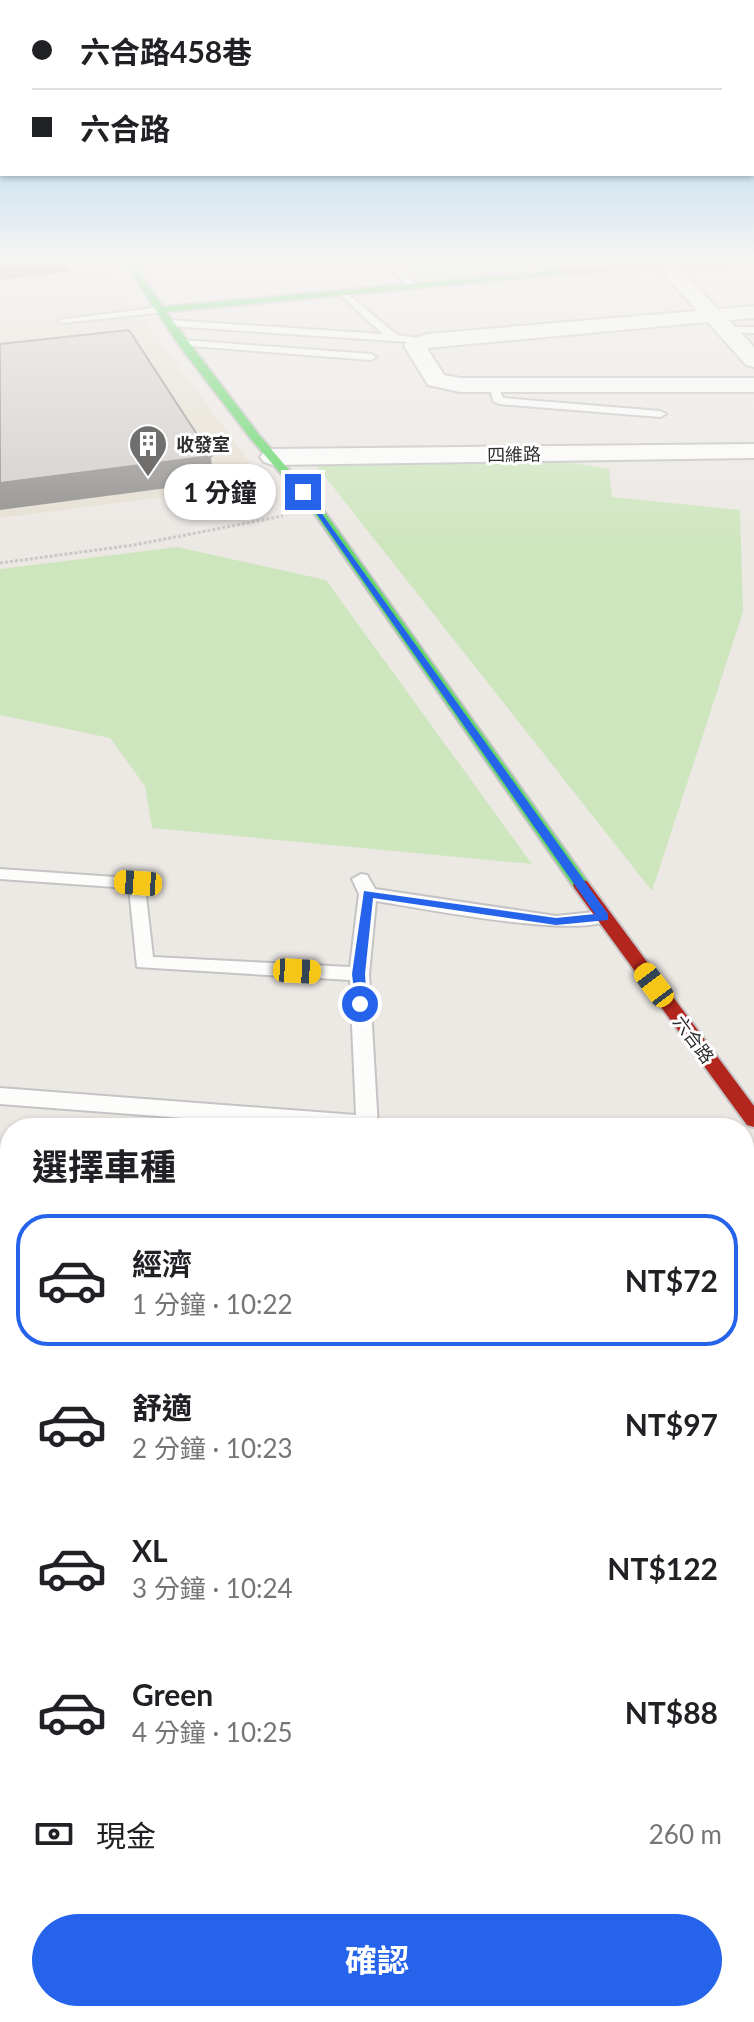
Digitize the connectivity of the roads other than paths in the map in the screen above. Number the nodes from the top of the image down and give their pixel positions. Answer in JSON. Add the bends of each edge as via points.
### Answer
{"nodes":[{"id":1,"x":190,"y":353,"type":"edge"},
{"id":2,"x":322,"y":353,"type":"edge"},
{"id":3,"x":420,"y":353,"type":"edge"},
{"id":4,"x":371,"y":357,"type":"dead end"},
{"id":5,"x":754,"y":385,"type":"edge"},
{"id":6,"x":493,"y":386,"type":"junction"},
{"id":7,"x":660,"y":414,"type":"dead end"},
{"id":8,"x":754,"y":451,"type":"edge"},
{"id":9,"x":273,"y":457,"type":"junction"},
{"id":10,"x":0,"y":874,"type":"edge"},
{"id":11,"x":604,"y":917,"type":"junction"},
{"id":12,"x":359,"y":974,"type":"junction"},
{"id":13,"x":0,"y":1096,"type":"edge"},
{"id":14,"x":269,"y":1118,"type":"edge"},
{"id":15,"x":367,"y":1118,"type":"edge"},
{"id":16,"x":753,"y":1118,"type":"edge"}],
"edges":[{"from":1,"to":9,"type":"street","name":"六合路"},
{"from":2,"to":4,"type":"lane"},
{"from":3,"to":6,"type":"street","via":[[436,380]]},
{"from":5,"to":6,"type":"street"},
{"from":6,"to":7,"type":"lane","via":[[499,401]]},
{"from":8,"to":9,"type":"street","name":"四維路"},
{"from":9,"to":11,"type":"street","name":"六合路","via":[[317,509]]},
{"from":10,"to":12,"type":"lane","via":[[138,883],[144,963]]},
{"from":11,"to":12,"type":"lane","via":[[556,922],[365,886]]},
{"from":11,"to":16,"type":"street","name":"六合路"},
{"from":12,"to":15,"type":"lane"},
{"from":13,"to":14,"type":"lane"}]}
